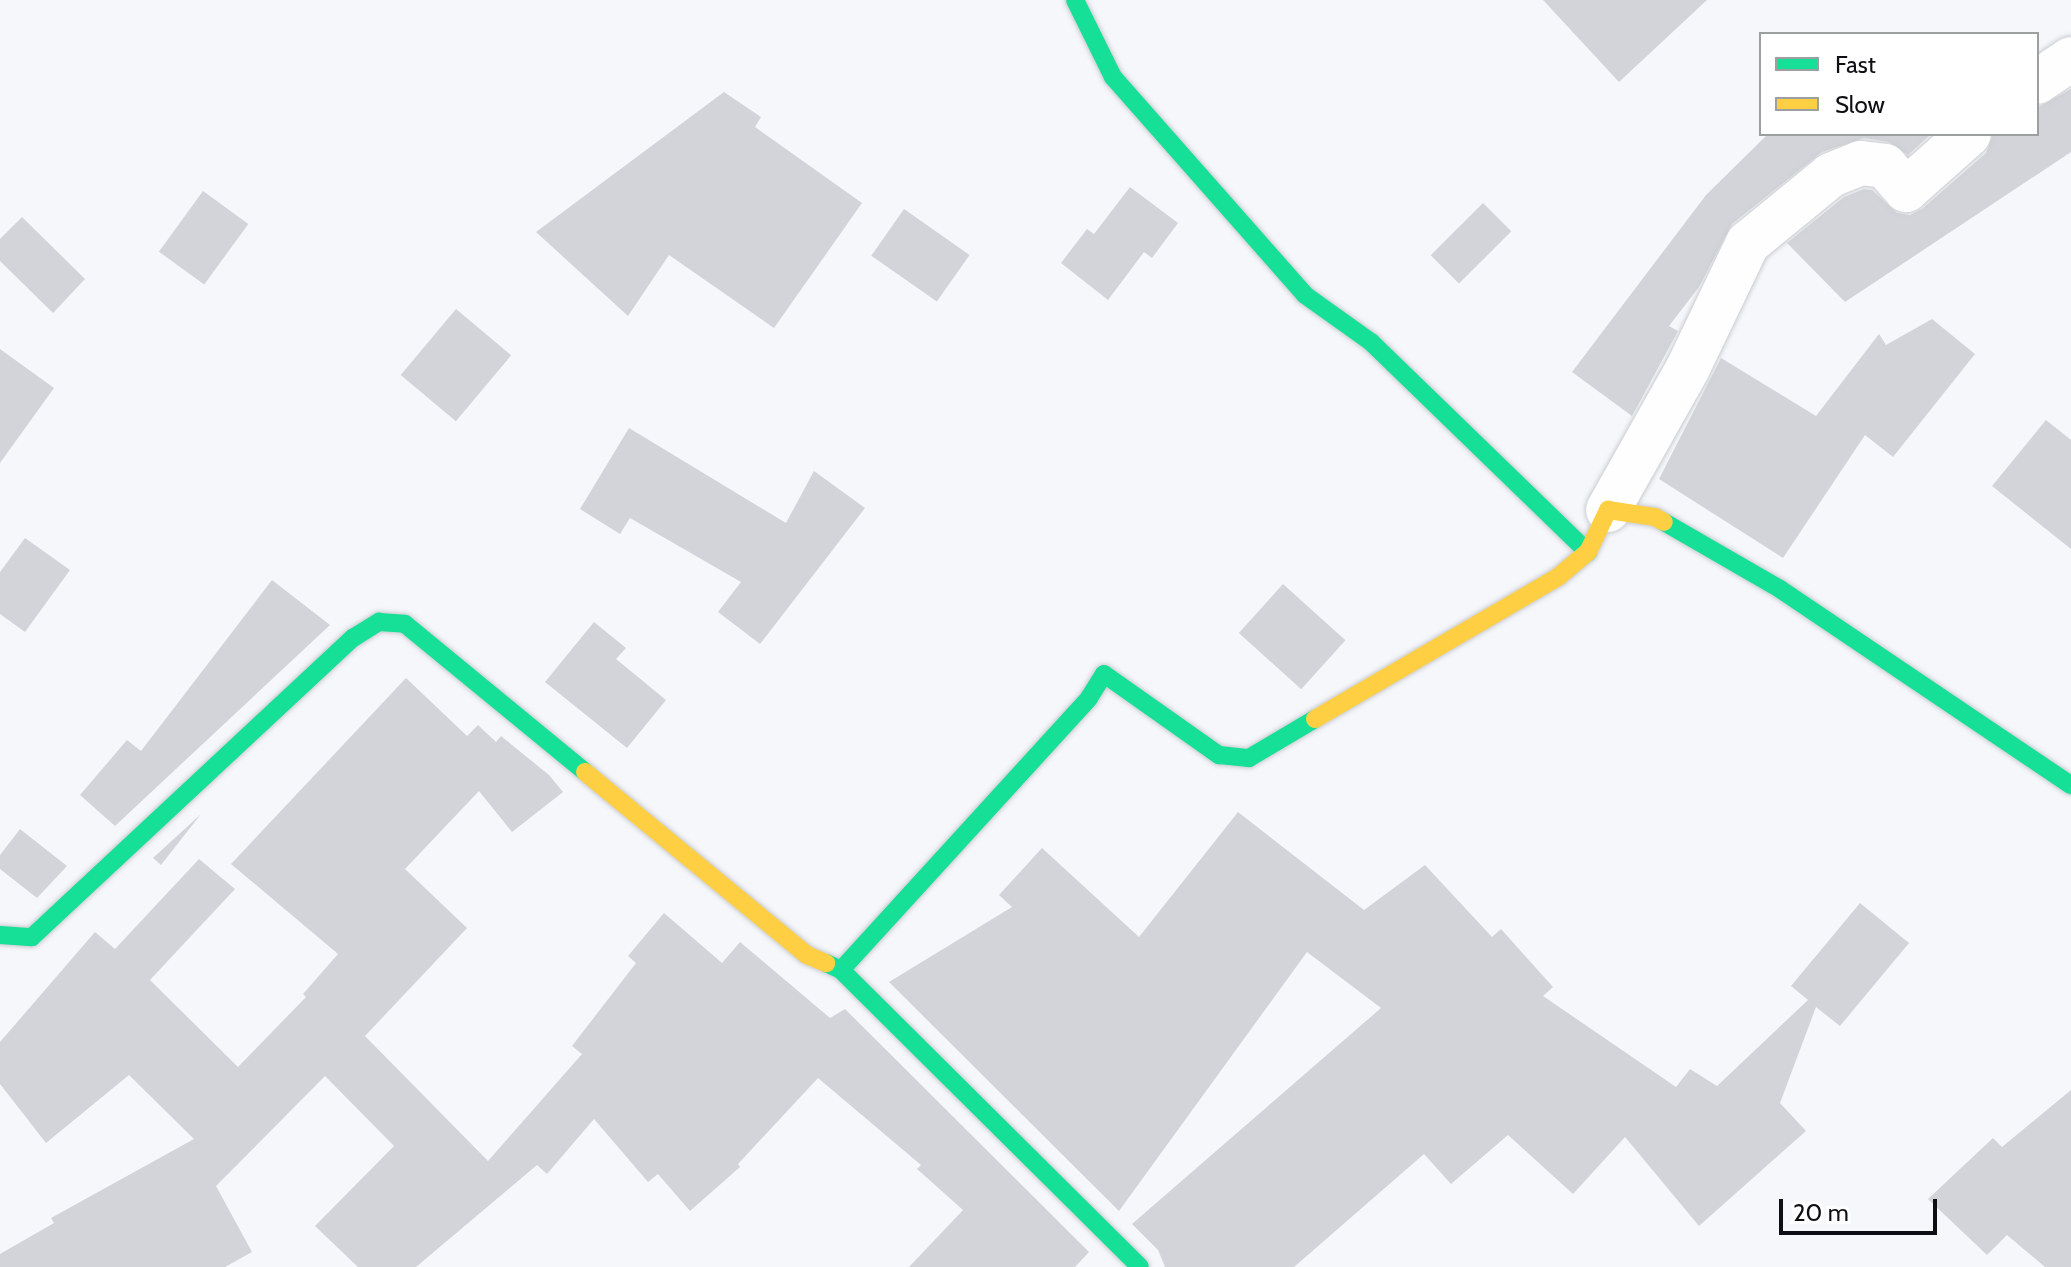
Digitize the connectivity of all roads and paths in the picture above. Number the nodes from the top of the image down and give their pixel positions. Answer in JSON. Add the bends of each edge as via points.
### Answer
{"nodes":[{"id":1,"x":1075,"y":0,"type":"edge"},
{"id":2,"x":2071,"y":59,"type":"edge"},
{"id":3,"x":2039,"y":81,"type":"edge"},
{"id":4,"x":1967,"y":136,"type":"edge"},
{"id":5,"x":1608,"y":510,"type":"junction"},
{"id":6,"x":1588,"y":552,"type":"junction"},
{"id":7,"x":2071,"y":785,"type":"edge"},
{"id":8,"x":0,"y":935,"type":"edge"},
{"id":9,"x":841,"y":970,"type":"junction"},
{"id":10,"x":1140,"y":1267,"type":"edge"}],
"edges":[{"from":1,"to":6,"type":"street","via":[[1113,77],[1305,295],[1371,342]]},
{"from":2,"to":3,"type":"street"},
{"from":4,"to":5,"type":"street","via":[[1906,190],[1885,166],[1861,163],[1831,175],[1748,243],[1688,368]]},
{"from":5,"to":6,"type":"street"},
{"from":5,"to":7,"type":"street","via":[[1655,517],[1780,589]]},
{"from":6,"to":9,"type":"street","via":[[1558,577],[1249,758],[1219,755],[1104,674],[1089,698]]},
{"from":8,"to":9,"type":"street","via":[[32,937],[353,638],[379,622],[405,624],[807,955]]},
{"from":9,"to":10,"type":"street"}]}
